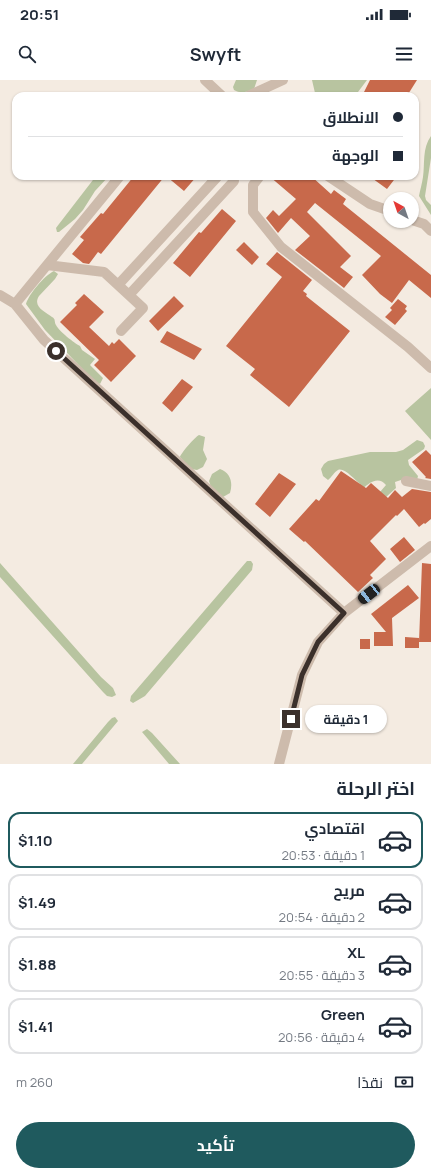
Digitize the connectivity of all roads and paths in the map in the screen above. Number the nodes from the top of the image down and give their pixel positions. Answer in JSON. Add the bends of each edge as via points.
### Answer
{"nodes":[{"id":1,"x":205,"y":80,"type":"edge"},
{"id":2,"x":283,"y":80,"type":"edge"},
{"id":3,"x":218,"y":92,"type":"edge"},
{"id":4,"x":257,"y":92,"type":"edge"},
{"id":5,"x":117,"y":180,"type":"edge"},
{"id":6,"x":214,"y":180,"type":"edge"},
{"id":7,"x":232,"y":180,"type":"edge"},
{"id":8,"x":257,"y":180,"type":"edge"},
{"id":9,"x":334,"y":180,"type":"edge"},
{"id":10,"x":383,"y":209,"type":"edge"},
{"id":11,"x":419,"y":222,"type":"edge"},
{"id":12,"x":431,"y":231,"type":"edge"},
{"id":13,"x":47,"y":265,"type":"junction"},
{"id":14,"x":118,"y":285,"type":"junction"},
{"id":15,"x":0,"y":295,"type":"edge"},
{"id":16,"x":129,"y":295,"type":"junction"},
{"id":17,"x":15,"y":304,"type":"junction"},
{"id":18,"x":121,"y":331,"type":"dead end"},
{"id":19,"x":431,"y":368,"type":"edge"},
{"id":20,"x":406,"y":481,"type":"dead end"},
{"id":21,"x":431,"y":486,"type":"edge"},
{"id":22,"x":431,"y":546,"type":"edge"},
{"id":23,"x":344,"y":613,"type":"junction"},
{"id":24,"x":279,"y":764,"type":"edge"}],
"edges":[{"from":1,"to":3,"type":"street"},
{"from":2,"to":4,"type":"street"},
{"from":5,"to":13,"type":"street"},
{"from":6,"to":14,"type":"street"},
{"from":7,"to":16,"type":"street"},
{"from":8,"to":19,"type":"street","via":[[253,185],[253,212],[281,247]]},
{"from":9,"to":10,"type":"street","via":[[370,204]]},
{"from":11,"to":12,"type":"street"},
{"from":13,"to":14,"type":"street","via":[[104,272]]},
{"from":13,"to":17,"type":"street"},
{"from":14,"to":16,"type":"street"},
{"from":15,"to":17,"type":"street"},
{"from":16,"to":18,"type":"street","via":[[143,308]]},
{"from":17,"to":23,"type":"street","via":[[44,340]]},
{"from":20,"to":21,"type":"street"},
{"from":22,"to":23,"type":"street"},
{"from":23,"to":24,"type":"street","via":[[318,642],[302,675]]}]}
